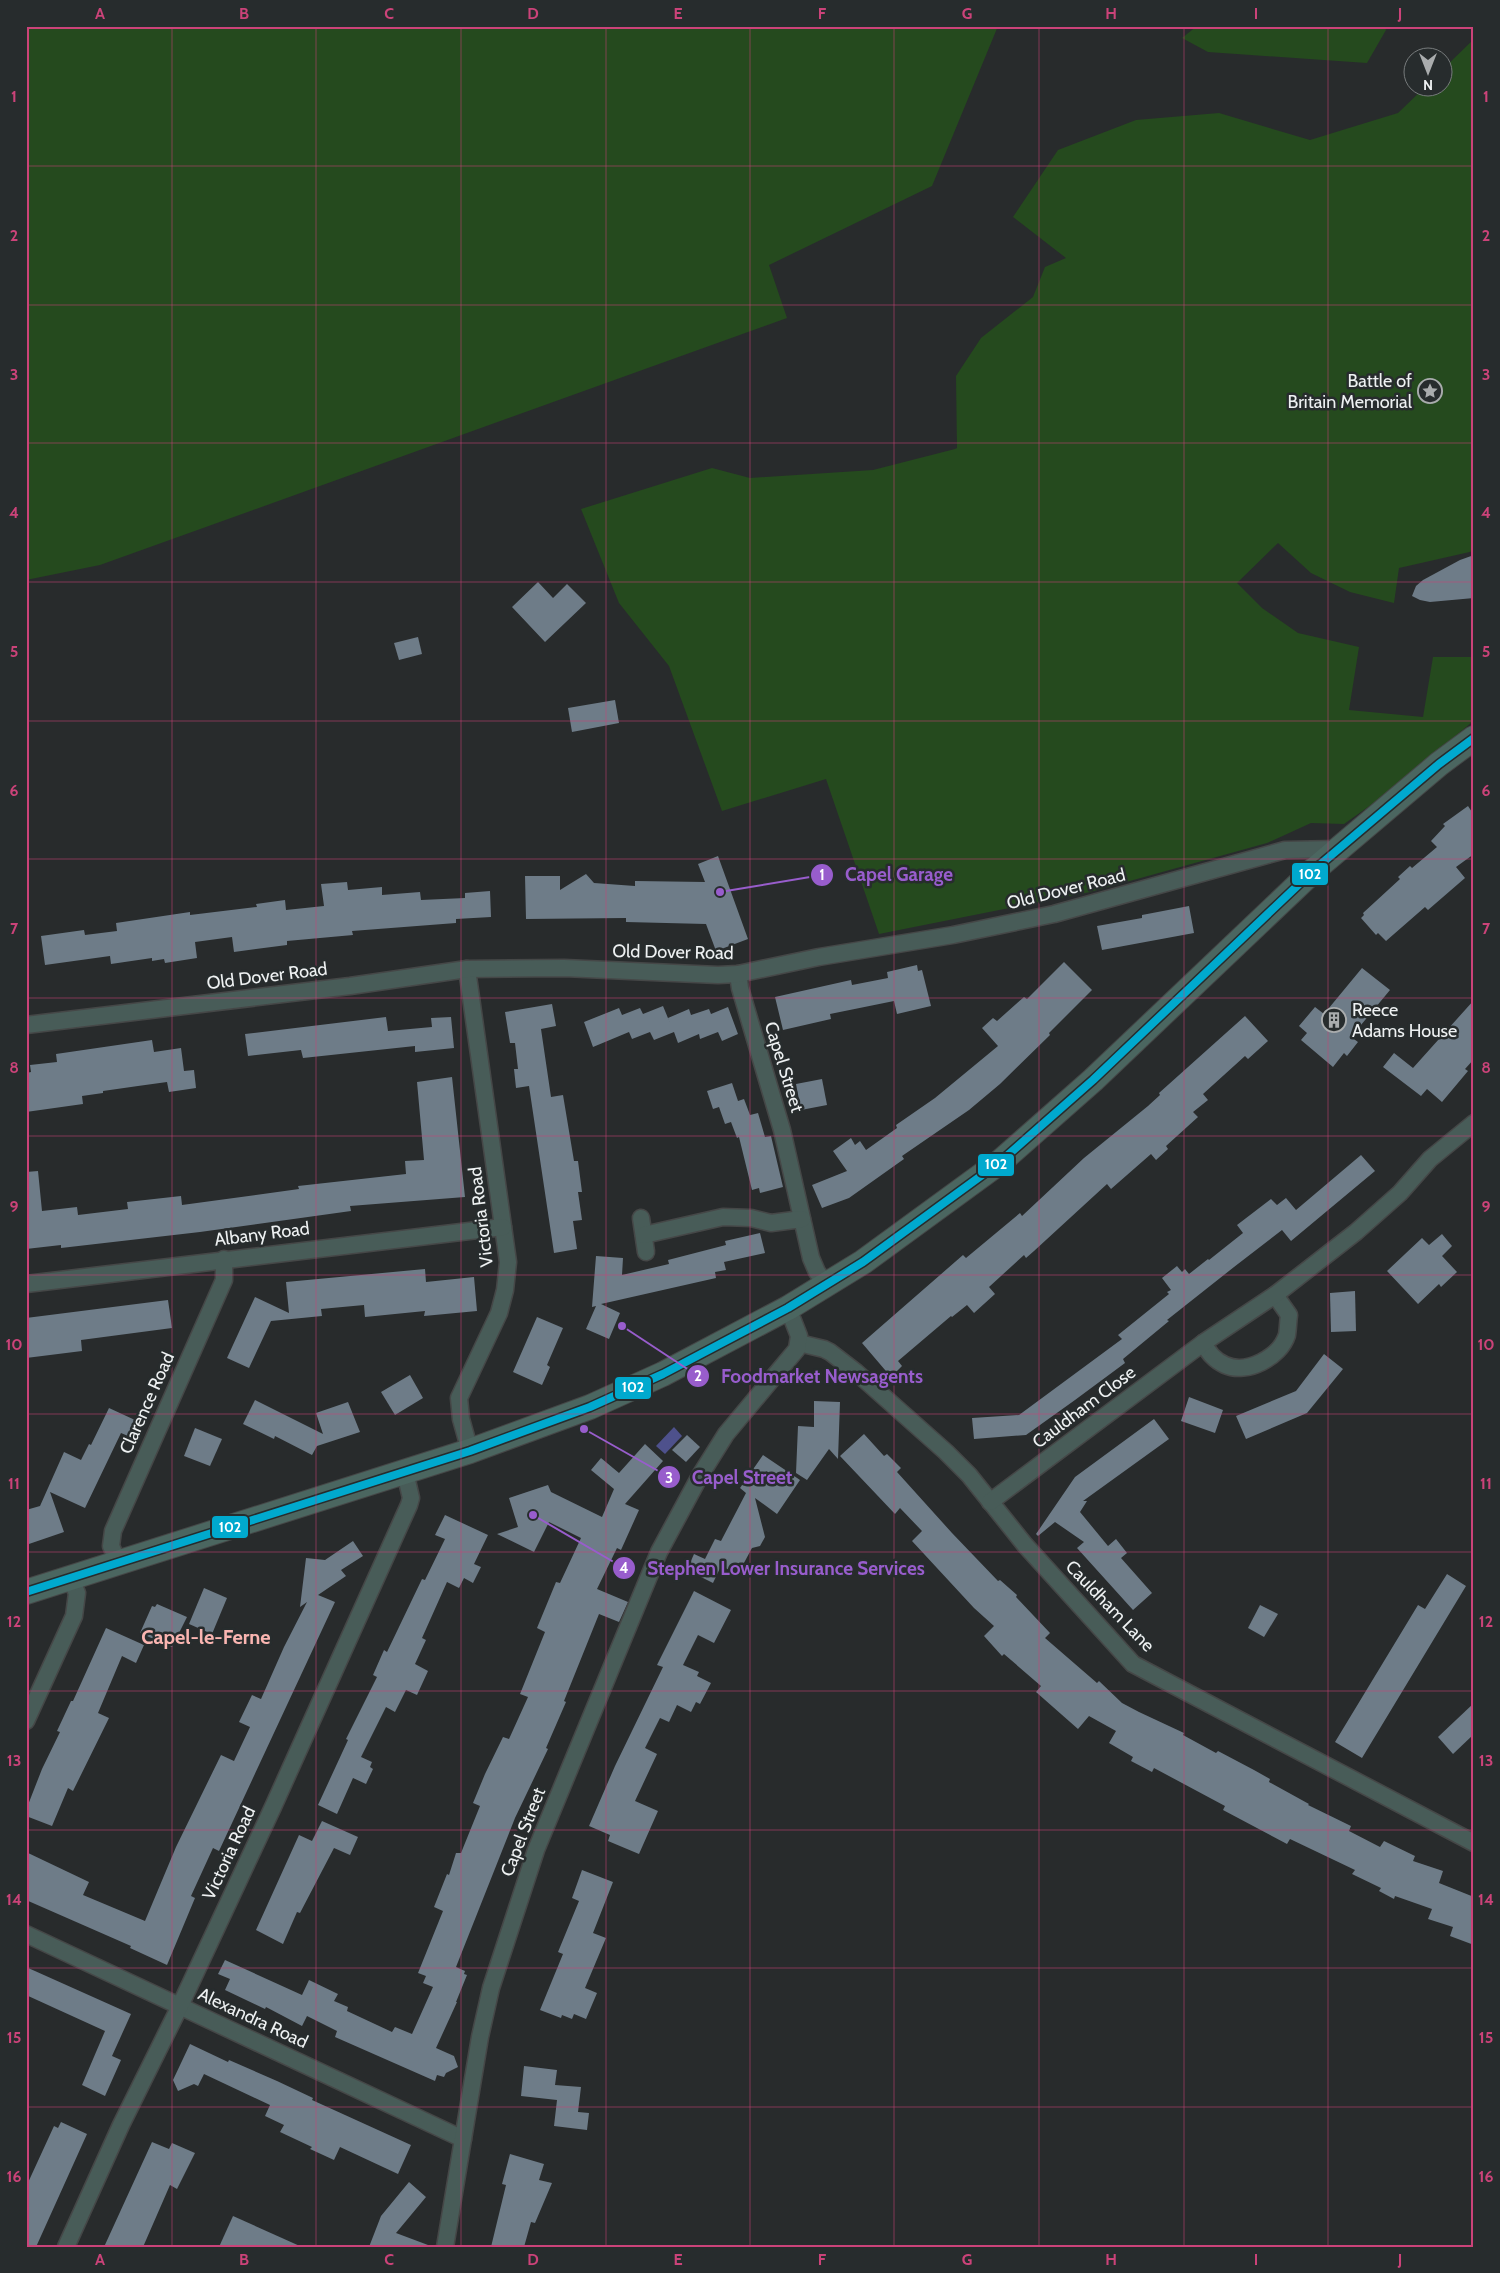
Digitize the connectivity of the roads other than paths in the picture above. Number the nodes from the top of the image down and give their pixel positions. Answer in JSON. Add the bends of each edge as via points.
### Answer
{"nodes":[{"id":1,"x":1474,"y":738,"type":"edge"},
{"id":2,"x":1337,"y":849,"type":"junction"},
{"id":3,"x":467,"y":969,"type":"junction"},
{"id":4,"x":738,"y":974,"type":"junction"},
{"id":5,"x":26,"y":1025,"type":"edge"},
{"id":6,"x":1474,"y":1123,"type":"edge"},
{"id":7,"x":642,"y":1218,"type":"dead end"},
{"id":8,"x":802,"y":1219,"type":"junction"},
{"id":9,"x":503,"y":1227,"type":"junction"},
{"id":10,"x":644,"y":1235,"type":"junction"},
{"id":11,"x":646,"y":1252,"type":"dead end"},
{"id":12,"x":224,"y":1259,"type":"junction"},
{"id":13,"x":26,"y":1284,"type":"edge"},
{"id":14,"x":826,"y":1285,"type":"junction"},
{"id":15,"x":1275,"y":1295,"type":"junction"},
{"id":16,"x":788,"y":1308,"type":"junction"},
{"id":17,"x":799,"y":1343,"type":"junction"},
{"id":18,"x":1203,"y":1343,"type":"junction"},
{"id":19,"x":470,"y":1451,"type":"junction"},
{"id":20,"x":405,"y":1472,"type":"junction"},
{"id":21,"x":990,"y":1502,"type":"junction"},
{"id":22,"x":119,"y":1564,"type":"junction"},
{"id":23,"x":70,"y":1578,"type":"junction"},
{"id":24,"x":26,"y":1592,"type":"edge"},
{"id":25,"x":26,"y":1721,"type":"edge"},
{"id":26,"x":1474,"y":1843,"type":"edge"},
{"id":27,"x":26,"y":1934,"type":"edge"},
{"id":28,"x":180,"y":2006,"type":"junction"},
{"id":29,"x":463,"y":2138,"type":"junction"},
{"id":30,"x":66,"y":2247,"type":"edge"},
{"id":31,"x":445,"y":2247,"type":"edge"}],
"edges":[{"from":1,"to":2,"type":"main road"},
{"from":2,"to":4,"type":"street","name":"Old Dover Road","via":[[1285,850],[1054,914]]},
{"from":2,"to":14,"type":"main road","via":[[1048,1122],[1000,1162]]},
{"from":3,"to":4,"type":"street","name":"Old Dover Road","via":[[564,968]]},
{"from":3,"to":5,"type":"street","name":"Old Dover Road"},
{"from":3,"to":9,"type":"street","name":"Victoria Road"},
{"from":4,"to":8,"type":"street","name":"Capel Street","via":[[782,1130]]},
{"from":6,"to":15,"type":"street","name":"Cauldham Close","via":[[1430,1159],[1356,1232]]},
{"from":7,"to":10,"type":"street"},
{"from":8,"to":10,"type":"street","via":[[771,1223],[723,1217]]},
{"from":8,"to":14,"type":"street","name":"Capel Street","via":[[814,1266]]},
{"from":9,"to":12,"type":"street","name":"Albany Road"},
{"from":9,"to":19,"type":"street","name":"Victoria Road","via":[[508,1262],[502,1302],[459,1398]]},
{"from":10,"to":11,"type":"street"},
{"from":12,"to":13,"type":"street","name":"Albany Road"},
{"from":12,"to":22,"type":"street","name":"Clarence Road","via":[[224,1280],[113,1531],[111,1546]]},
{"from":14,"to":16,"type":"main road"},
{"from":15,"to":18,"type":"street","name":"Cauldham Close"},
{"from":15,"to":18,"type":"street","via":[[1289,1315],[1286,1336],[1274,1355],[1257,1365],[1227,1366],[1212,1358]]},
{"from":16,"to":17,"type":"street"},
{"from":16,"to":19,"type":"main road","via":[[663,1374],[590,1407]]},
{"from":17,"to":21,"type":"street","name":"Cauldham Lane","via":[[824,1349],[856,1372],[946,1452]]},
{"from":17,"to":29,"type":"street","name":"Capel Street","via":[[791,1357],[726,1434],[680,1513],[643,1587],[518,1902],[491,1988]]},
{"from":18,"to":21,"type":"street","name":"Cauldham Close"},
{"from":19,"to":20,"type":"main road"},
{"from":20,"to":22,"type":"main road"},
{"from":20,"to":28,"type":"street","name":"Victoria Road","via":[[412,1498]]},
{"from":21,"to":26,"type":"street","name":"Cauldham Lane","via":[[1133,1664]]},
{"from":22,"to":23,"type":"main road"},
{"from":23,"to":24,"type":"main road"},
{"from":23,"to":25,"type":"street","via":[[77,1593],[74,1616]]},
{"from":27,"to":28,"type":"street","name":"Alexandra Road"},
{"from":28,"to":29,"type":"street","name":"Alexandra Road"},
{"from":28,"to":30,"type":"street","name":"Victoria Road"},
{"from":29,"to":31,"type":"street","name":"Capel Street"}]}
